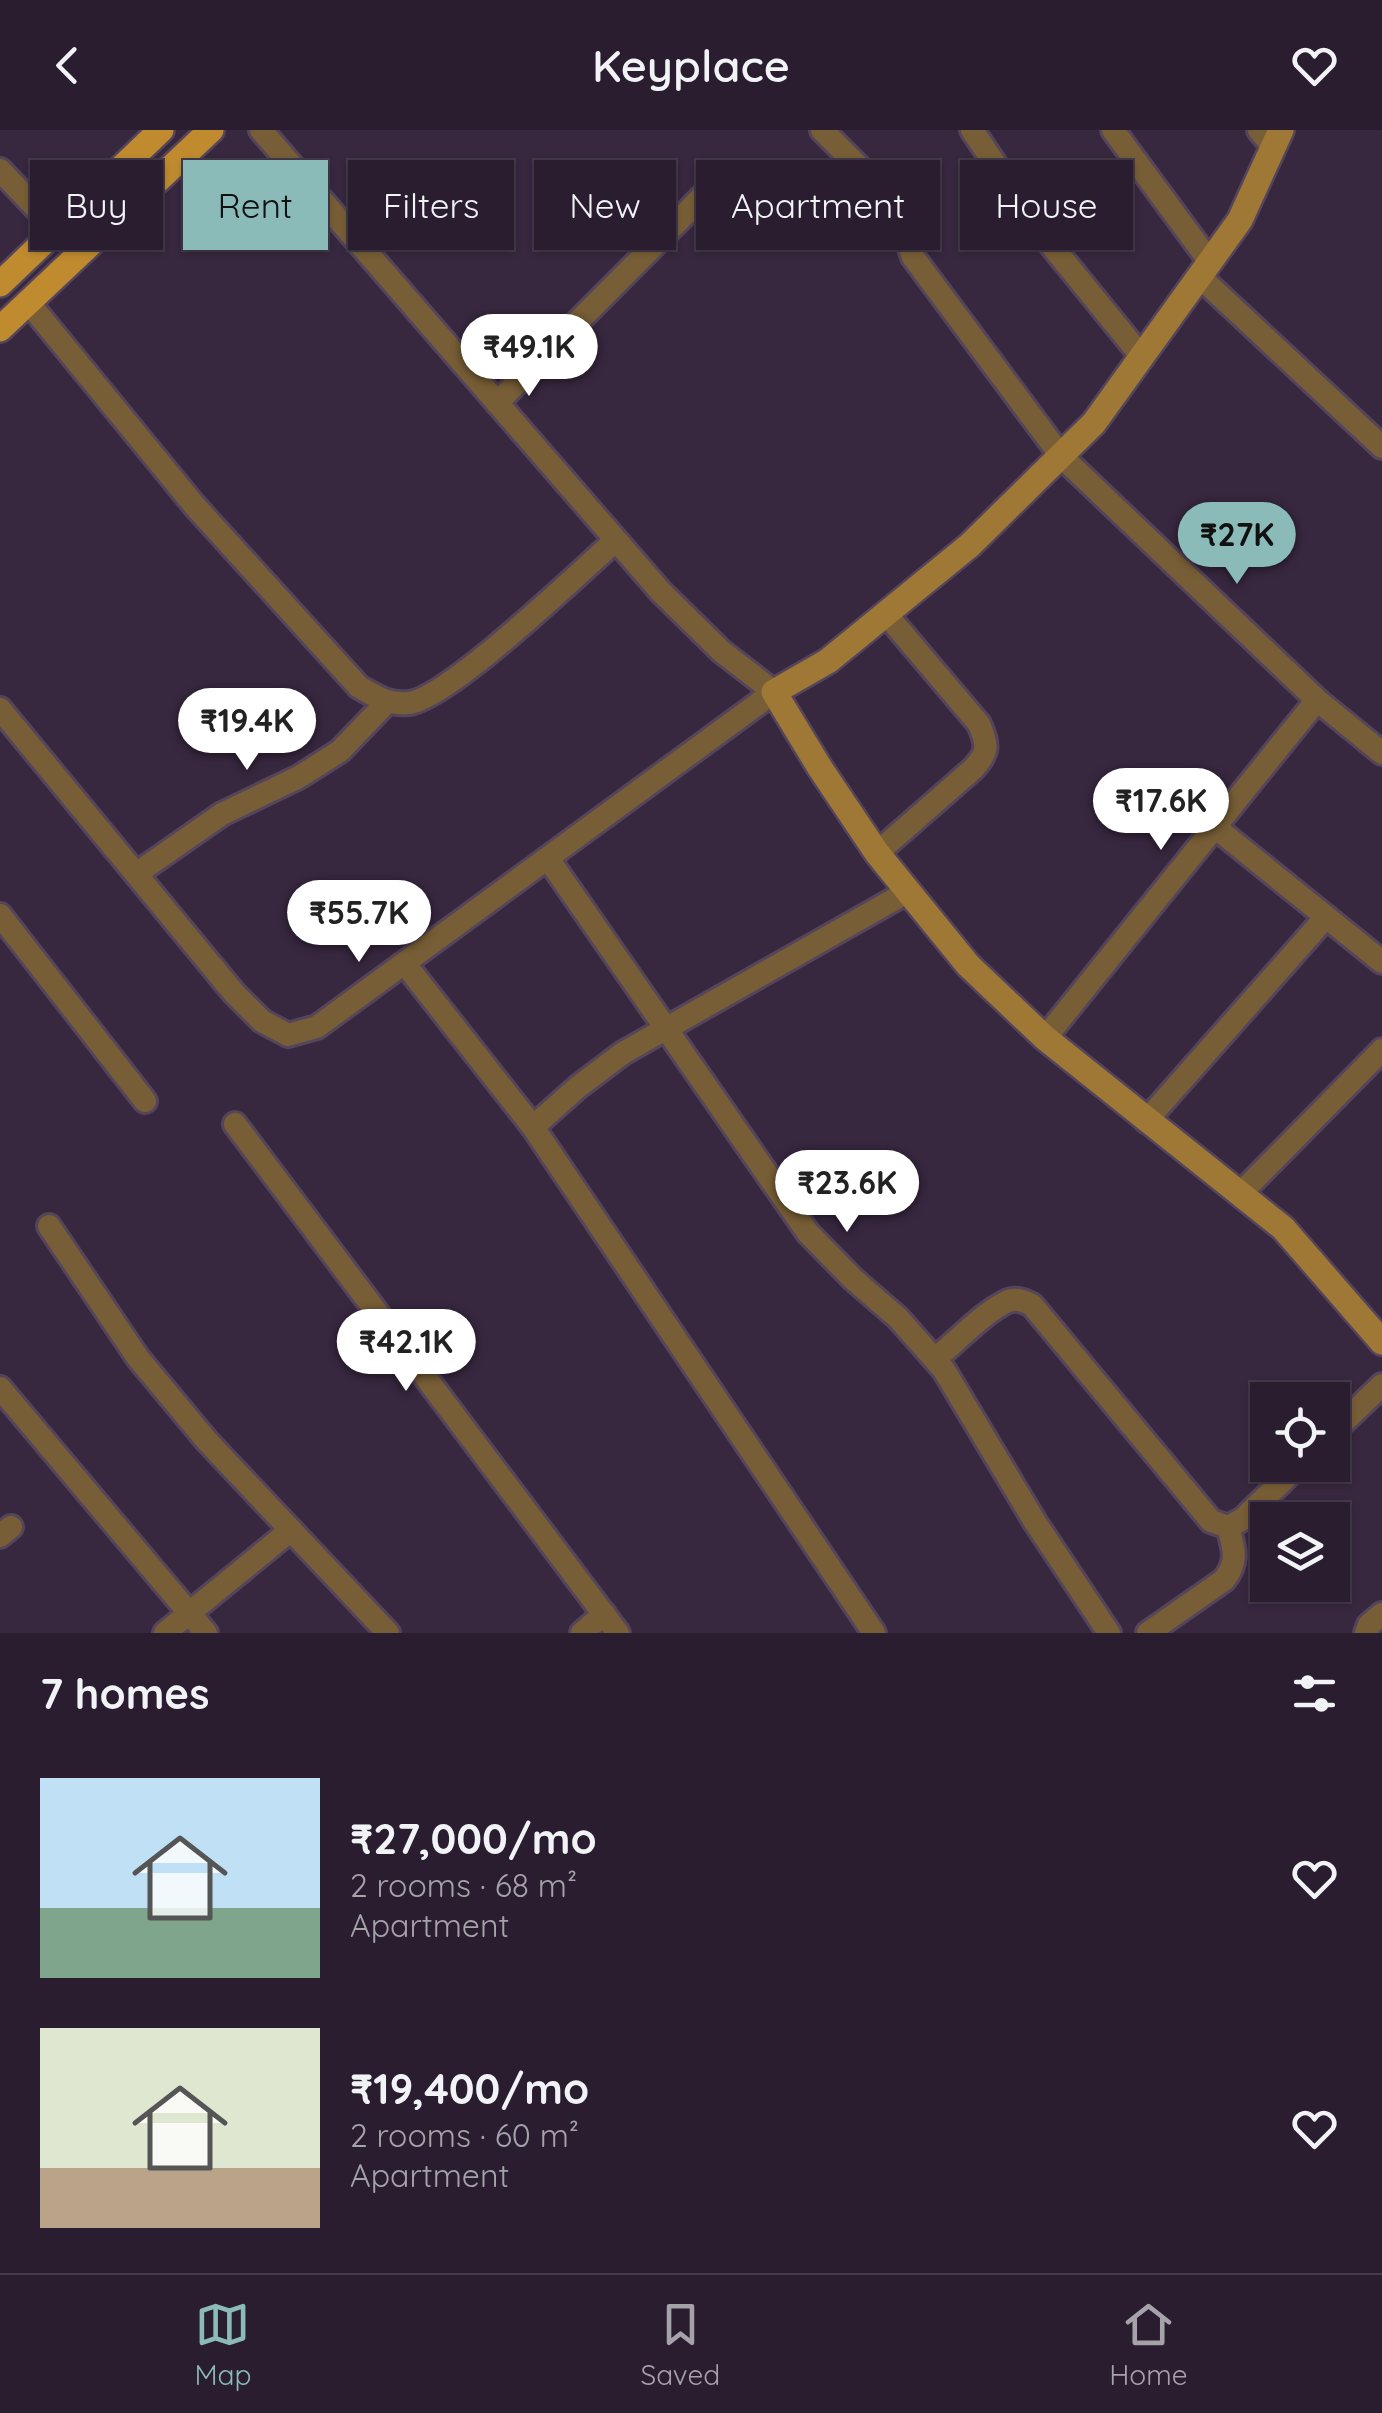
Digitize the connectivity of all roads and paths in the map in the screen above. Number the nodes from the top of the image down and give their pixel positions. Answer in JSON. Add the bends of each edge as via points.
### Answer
{"nodes":[{"id":1,"x":162,"y":130,"type":"edge"},
{"id":2,"x":212,"y":130,"type":"edge"},
{"id":3,"x":261,"y":130,"type":"edge"},
{"id":4,"x":822,"y":130,"type":"edge"},
{"id":5,"x":972,"y":130,"type":"edge"},
{"id":6,"x":1113,"y":130,"type":"edge"},
{"id":7,"x":1271,"y":136,"type":"edge"},
{"id":8,"x":130,"y":160,"type":"edge"},
{"id":9,"x":0,"y":170,"type":"edge"},
{"id":10,"x":30,"y":202,"type":"edge"},
{"id":11,"x":696,"y":203,"type":"edge"},
{"id":12,"x":35,"y":250,"type":"edge"},
{"id":13,"x":1205,"y":269,"type":"junction"},
{"id":14,"x":0,"y":284,"type":"edge"},
{"id":15,"x":28,"y":302,"type":"junction"},
{"id":16,"x":0,"y":329,"type":"edge"},
{"id":17,"x":1142,"y":356,"type":"junction"},
{"id":18,"x":497,"y":402,"type":"junction"},
{"id":19,"x":1382,"y":447,"type":"edge"},
{"id":20,"x":1061,"y":456,"type":"junction"},
{"id":21,"x":615,"y":541,"type":"junction"},
{"id":22,"x":886,"y":614,"type":"junction"},
{"id":23,"x":774,"y":692,"type":"junction"},
{"id":24,"x":1317,"y":700,"type":"junction"},
{"id":25,"x":386,"y":703,"type":"junction"},
{"id":26,"x":0,"y":709,"type":"edge"},
{"id":27,"x":1382,"y":753,"type":"edge"},
{"id":28,"x":1216,"y":828,"type":"junction"},
{"id":29,"x":877,"y":853,"type":"junction"},
{"id":30,"x":549,"y":860,"type":"junction"},
{"id":31,"x":136,"y":874,"type":"junction"},
{"id":32,"x":909,"y":891,"type":"junction"},
{"id":33,"x":0,"y":915,"type":"edge"},
{"id":34,"x":1326,"y":917,"type":"junction"},
{"id":35,"x":1382,"y":962,"type":"edge"},
{"id":36,"x":406,"y":964,"type":"junction"},
{"id":37,"x":667,"y":1027,"type":"junction"},
{"id":38,"x":1045,"y":1038,"type":"junction"},
{"id":39,"x":1382,"y":1050,"type":"edge"},
{"id":40,"x":146,"y":1101,"type":"dead end"},
{"id":41,"x":1146,"y":1121,"type":"junction"},
{"id":42,"x":235,"y":1124,"type":"dead end"},
{"id":43,"x":533,"y":1127,"type":"junction"},
{"id":44,"x":1240,"y":1194,"type":"junction"},
{"id":45,"x":50,"y":1226,"type":"dead end"},
{"id":46,"x":1382,"y":1342,"type":"edge"},
{"id":47,"x":935,"y":1359,"type":"junction"},
{"id":48,"x":1382,"y":1385,"type":"edge"},
{"id":49,"x":0,"y":1388,"type":"edge"},
{"id":50,"x":1350,"y":1416,"type":"edge"},
{"id":51,"x":1281,"y":1482,"type":"edge"},
{"id":52,"x":1228,"y":1527,"type":"junction"},
{"id":53,"x":291,"y":1530,"type":"junction"},
{"id":54,"x":190,"y":1614,"type":"junction"},
{"id":55,"x":1382,"y":1614,"type":"edge"},
{"id":56,"x":611,"y":1624,"type":"edge"},
{"id":57,"x":165,"y":1633,"type":"edge"},
{"id":58,"x":206,"y":1633,"type":"edge"},
{"id":59,"x":388,"y":1633,"type":"edge"},
{"id":60,"x":582,"y":1633,"type":"edge"},
{"id":61,"x":874,"y":1633,"type":"edge"},
{"id":62,"x":1109,"y":1633,"type":"edge"},
{"id":63,"x":1148,"y":1633,"type":"edge"},
{"id":64,"x":1366,"y":1633,"type":"edge"}],
"edges":[{"from":1,"to":8,"type":"main road"},
{"from":2,"to":15,"type":"main road"},
{"from":3,"to":18,"type":"street"},
{"from":4,"to":20,"type":"street","via":[[893,201],[913,258]]},
{"from":5,"to":17,"type":"street","via":[[1042,235]]},
{"from":6,"to":13,"type":"street"},
{"from":7,"to":13,"type":"street","via":[[1240,220]]},
{"from":9,"to":10,"type":"street"},
{"from":11,"to":18,"type":"street"},
{"from":12,"to":14,"type":"main road"},
{"from":13,"to":17,"type":"street"},
{"from":13,"to":19,"type":"street"},
{"from":15,"to":16,"type":"main road"},
{"from":15,"to":25,"type":"street","via":[[194,505],[359,686]]},
{"from":17,"to":20,"type":"street"},
{"from":18,"to":21,"type":"street"},
{"from":20,"to":22,"type":"street","via":[[970,545]]},
{"from":20,"to":24,"type":"street"},
{"from":21,"to":23,"type":"street","via":[[721,651]]},
{"from":21,"to":25,"type":"street","via":[[454,680],[414,703]]},
{"from":22,"to":23,"type":"street","via":[[828,661]]},
{"from":22,"to":29,"type":"street","via":[[979,724],[988,744],[973,770]]},
{"from":23,"to":29,"type":"street"},
{"from":23,"to":30,"type":"street"},
{"from":24,"to":27,"type":"street"},
{"from":24,"to":28,"type":"street"},
{"from":25,"to":31,"type":"street","via":[[340,751],[222,814]]},
{"from":26,"to":31,"type":"street"},
{"from":28,"to":34,"type":"street"},
{"from":28,"to":38,"type":"street"},
{"from":29,"to":32,"type":"street"},
{"from":30,"to":36,"type":"street"},
{"from":30,"to":37,"type":"street"},
{"from":31,"to":36,"type":"street","via":[[234,993],[288,1035],[317,1026]]},
{"from":32,"to":37,"type":"street"},
{"from":32,"to":38,"type":"street","via":[[968,965]]},
{"from":33,"to":40,"type":"street"},
{"from":34,"to":35,"type":"street"},
{"from":34,"to":41,"type":"street"},
{"from":36,"to":43,"type":"street"},
{"from":37,"to":43,"type":"street"},
{"from":37,"to":47,"type":"street","via":[[808,1233]]},
{"from":38,"to":41,"type":"street"},
{"from":39,"to":44,"type":"street"},
{"from":41,"to":44,"type":"street"},
{"from":42,"to":56,"type":"street"},
{"from":43,"to":61,"type":"street"},
{"from":44,"to":46,"type":"street","via":[[1283,1228]]},
{"from":45,"to":53,"type":"street","via":[[138,1358]]},
{"from":47,"to":52,"type":"street","via":[[1009,1301],[1032,1305],[1211,1522]]},
{"from":47,"to":62,"type":"street"},
{"from":48,"to":50,"type":"street"},
{"from":49,"to":54,"type":"street"},
{"from":51,"to":52,"type":"street"},
{"from":52,"to":63,"type":"street","via":[[1234,1568]]},
{"from":53,"to":54,"type":"street"},
{"from":53,"to":59,"type":"street"},
{"from":54,"to":57,"type":"street"},
{"from":54,"to":58,"type":"street"},
{"from":55,"to":64,"type":"street"},
{"from":56,"to":60,"type":"street"}]}
